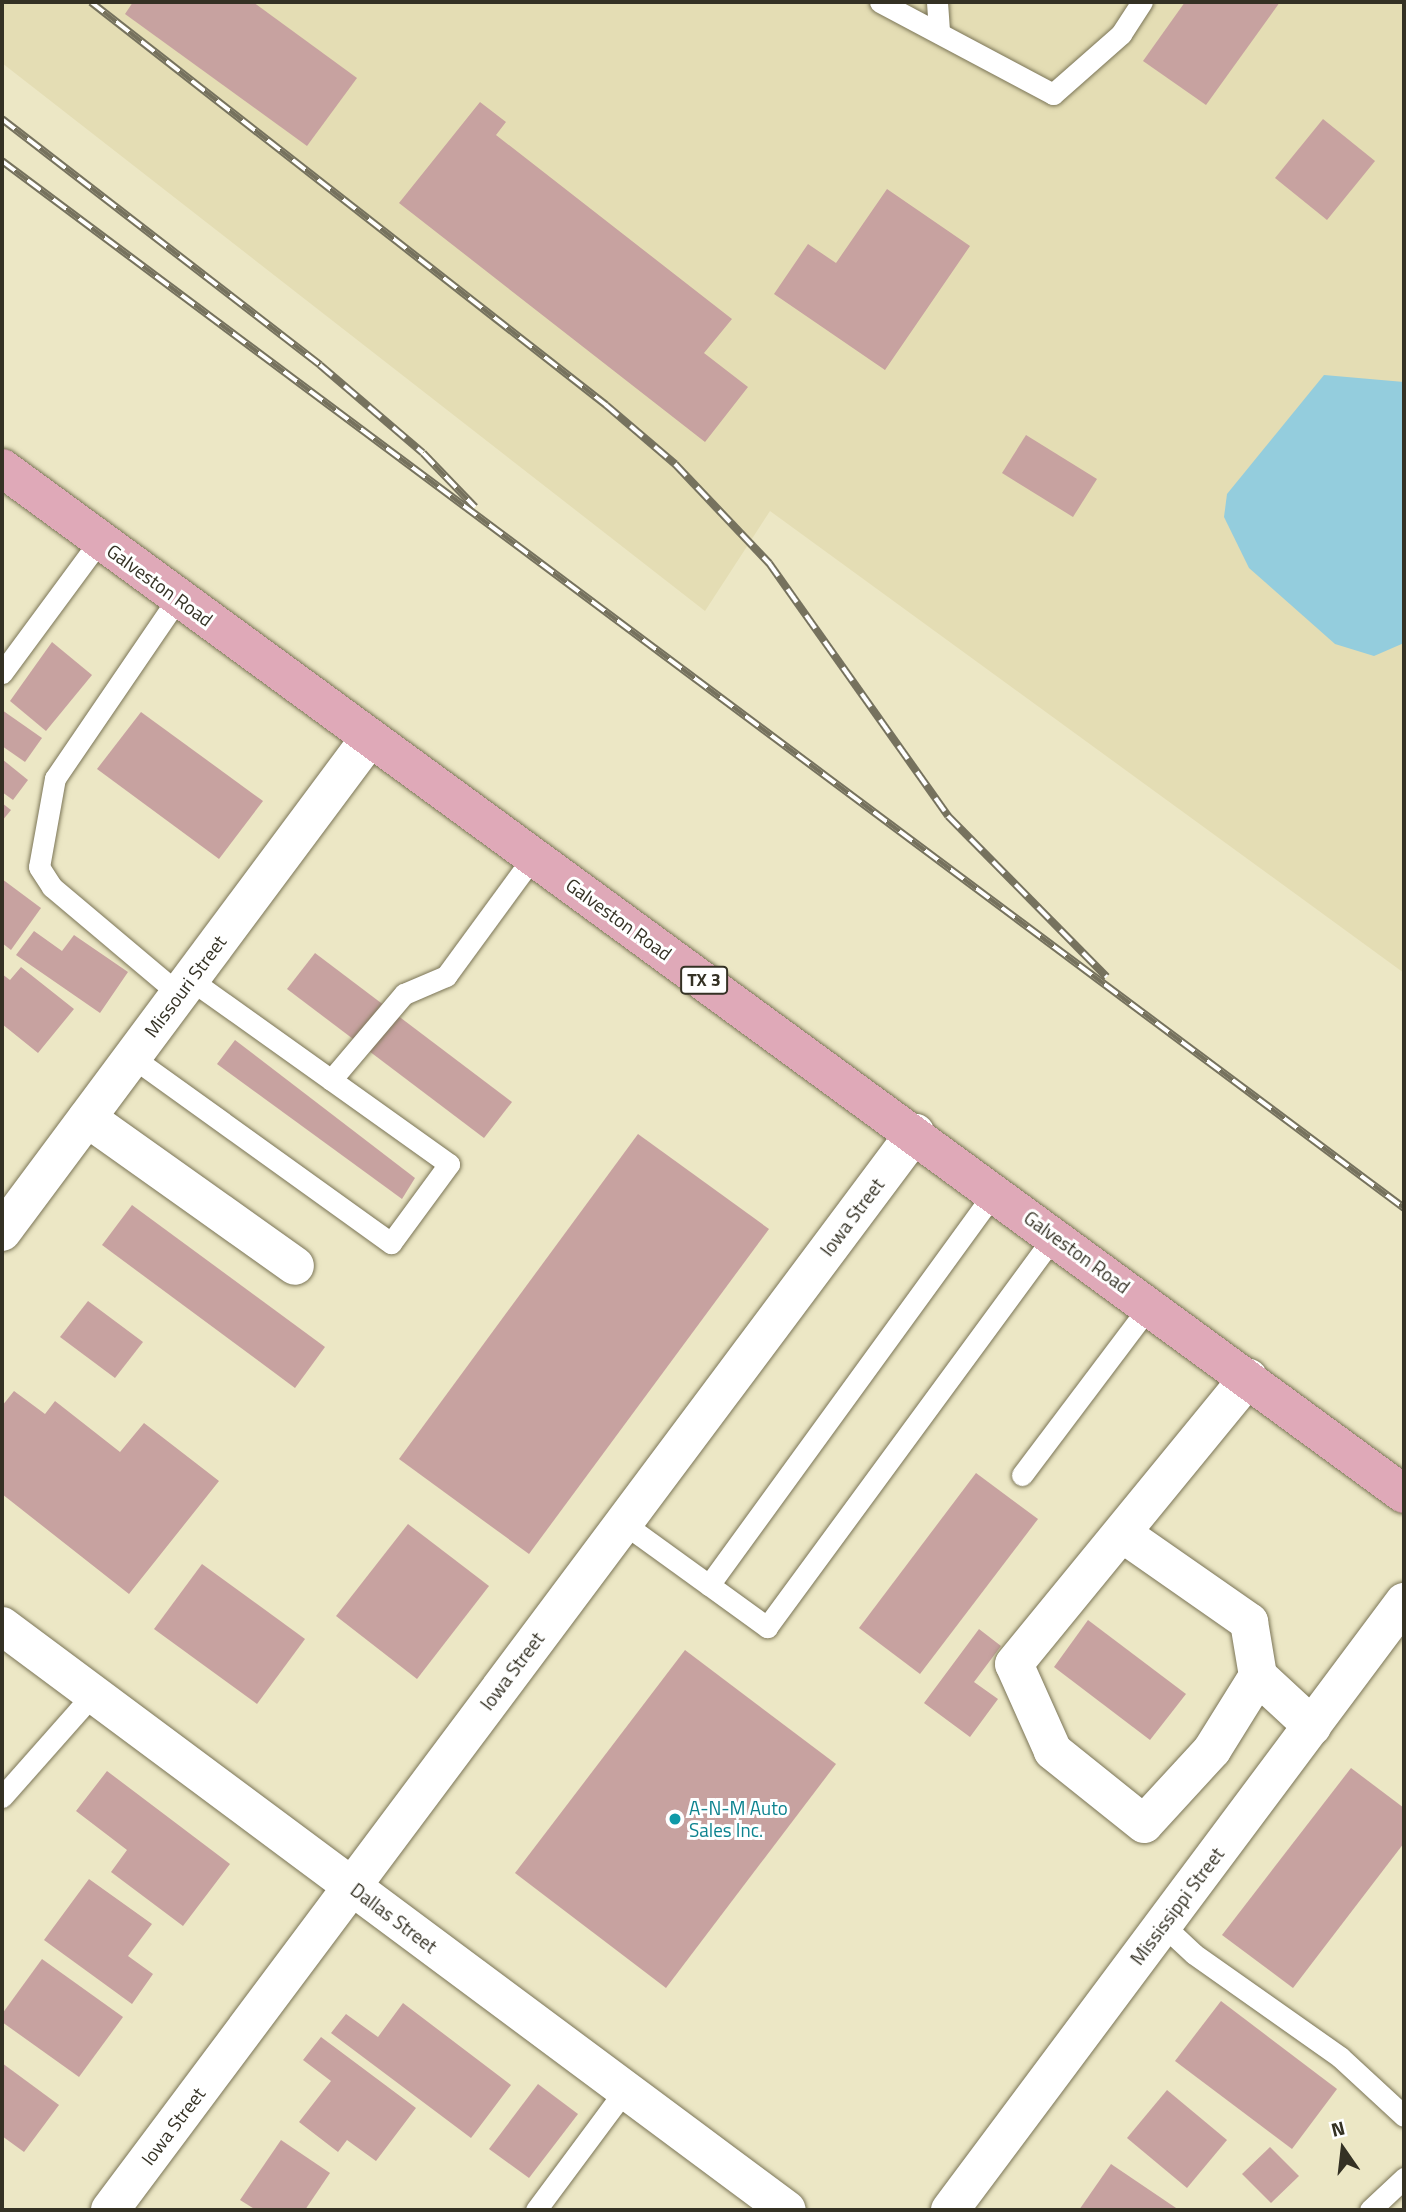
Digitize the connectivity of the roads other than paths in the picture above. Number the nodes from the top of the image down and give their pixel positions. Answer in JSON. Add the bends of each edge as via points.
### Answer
{"nodes":[{"id":1,"x":880,"y":2,"type":"edge"},
{"id":2,"x":937,"y":2,"type":"edge"},
{"id":3,"x":1142,"y":2,"type":"edge"},
{"id":4,"x":939,"y":33,"type":"junction"},
{"id":5,"x":2,"y":468,"type":"edge"},
{"id":6,"x":100,"y":540,"type":"junction"},
{"id":7,"x":178,"y":598,"type":"junction"},
{"id":8,"x":2,"y":673,"type":"edge"},
{"id":9,"x":369,"y":739,"type":"junction"},
{"id":10,"x":533,"y":857,"type":"junction"},
{"id":11,"x":185,"y":986,"type":"junction"},
{"id":12,"x":132,"y":1057,"type":"junction"},
{"id":13,"x":331,"y":1080,"type":"junction"},
{"id":14,"x":87,"y":1118,"type":"junction"},
{"id":15,"x":915,"y":1133,"type":"junction"},
{"id":16,"x":995,"y":1192,"type":"junction"},
{"id":17,"x":2,"y":1232,"type":"edge"},
{"id":18,"x":1055,"y":1235,"type":"junction"},
{"id":19,"x":295,"y":1266,"type":"dead end"},
{"id":20,"x":1150,"y":1305,"type":"junction"},
{"id":21,"x":1248,"y":1378,"type":"junction"},
{"id":22,"x":1022,"y":1475,"type":"dead end"},
{"id":23,"x":1404,"y":1494,"type":"edge"},
{"id":24,"x":623,"y":1523,"type":"junction"},
{"id":25,"x":1123,"y":1534,"type":"junction"},
{"id":26,"x":709,"y":1585,"type":"junction"},
{"id":27,"x":1404,"y":1602,"type":"edge"},
{"id":28,"x":2,"y":1626,"type":"edge"},
{"id":29,"x":1258,"y":1676,"type":"junction"},
{"id":30,"x":93,"y":1694,"type":"junction"},
{"id":31,"x":1312,"y":1726,"type":"junction"},
{"id":32,"x":2,"y":1797,"type":"edge"},
{"id":33,"x":352,"y":1886,"type":"junction"},
{"id":34,"x":1163,"y":1925,"type":"junction"},
{"id":35,"x":625,"y":2090,"type":"junction"},
{"id":36,"x":1404,"y":2116,"type":"edge"},
{"id":37,"x":1404,"y":2178,"type":"edge"},
{"id":38,"x":110,"y":2210,"type":"edge"},
{"id":39,"x":536,"y":2210,"type":"edge"},
{"id":40,"x":787,"y":2210,"type":"edge"},
{"id":41,"x":950,"y":2210,"type":"edge"},
{"id":42,"x":1370,"y":2210,"type":"edge"}],
"edges":[{"from":1,"to":4,"type":"lane"},
{"from":2,"to":4,"type":"lane"},
{"from":3,"to":4,"type":"lane","via":[[1121,34],[1052,94]]},
{"from":5,"to":6,"type":"main road","name":"Galveston Road","number":"TX 3"},
{"from":6,"to":7,"type":"main road","name":"Galveston Road","number":"TX 3"},
{"from":6,"to":8,"type":"lane"},
{"from":7,"to":9,"type":"main road","name":"Galveston Road","number":"TX 3"},
{"from":7,"to":11,"type":"lane","via":[[55,778],[40,867],[52,887]]},
{"from":9,"to":10,"type":"main road","name":"Galveston Road","number":"TX 3"},
{"from":9,"to":11,"type":"street","name":"Missouri Street"},
{"from":10,"to":13,"type":"lane","via":[[446,976],[404,993]]},
{"from":10,"to":15,"type":"main road","name":"Galveston Road","number":"TX 3"},
{"from":11,"to":12,"type":"street","name":"Missouri Street"},
{"from":11,"to":13,"type":"lane"},
{"from":12,"to":13,"type":"lane","via":[[391,1243],[449,1164]]},
{"from":12,"to":14,"type":"street","name":"Missouri Street"},
{"from":14,"to":17,"type":"street","name":"Missouri Street"},
{"from":14,"to":19,"type":"street"},
{"from":15,"to":16,"type":"main road","name":"Galveston Road","number":"TX 3"},
{"from":15,"to":24,"type":"street","name":"Iowa Street"},
{"from":16,"to":18,"type":"main road","name":"Galveston Road","number":"TX 3"},
{"from":16,"to":26,"type":"lane"},
{"from":18,"to":20,"type":"main road","name":"Galveston Road","number":"TX 3"},
{"from":18,"to":26,"type":"lane","via":[[767,1627]]},
{"from":20,"to":21,"type":"main road","name":"Galveston Road","number":"TX 3"},
{"from":20,"to":22,"type":"lane"},
{"from":21,"to":23,"type":"main road","name":"Galveston Road","number":"TX 3"},
{"from":21,"to":25,"type":"street"},
{"from":24,"to":26,"type":"lane"},
{"from":24,"to":33,"type":"street","name":"Iowa Street"},
{"from":25,"to":29,"type":"street","via":[[1249,1622]]},
{"from":25,"to":29,"type":"street","via":[[1014,1664],[1053,1751],[1144,1824],[1212,1750]]},
{"from":27,"to":31,"type":"street","name":"Mississippi Street"},
{"from":28,"to":30,"type":"street","name":"Dallas Street"},
{"from":29,"to":31,"type":"street"},
{"from":30,"to":32,"type":"lane"},
{"from":30,"to":33,"type":"street","name":"Dallas Street"},
{"from":31,"to":34,"type":"street","name":"Mississippi Street"},
{"from":33,"to":35,"type":"street","name":"Dallas Street"},
{"from":33,"to":38,"type":"street","name":"Iowa Street"},
{"from":34,"to":36,"type":"lane","via":[[1194,1954],[1340,2057]]},
{"from":34,"to":41,"type":"street","name":"Mississippi Street"},
{"from":35,"to":39,"type":"lane"},
{"from":35,"to":40,"type":"street","name":"Dallas Street"},
{"from":37,"to":42,"type":"lane"}]}
